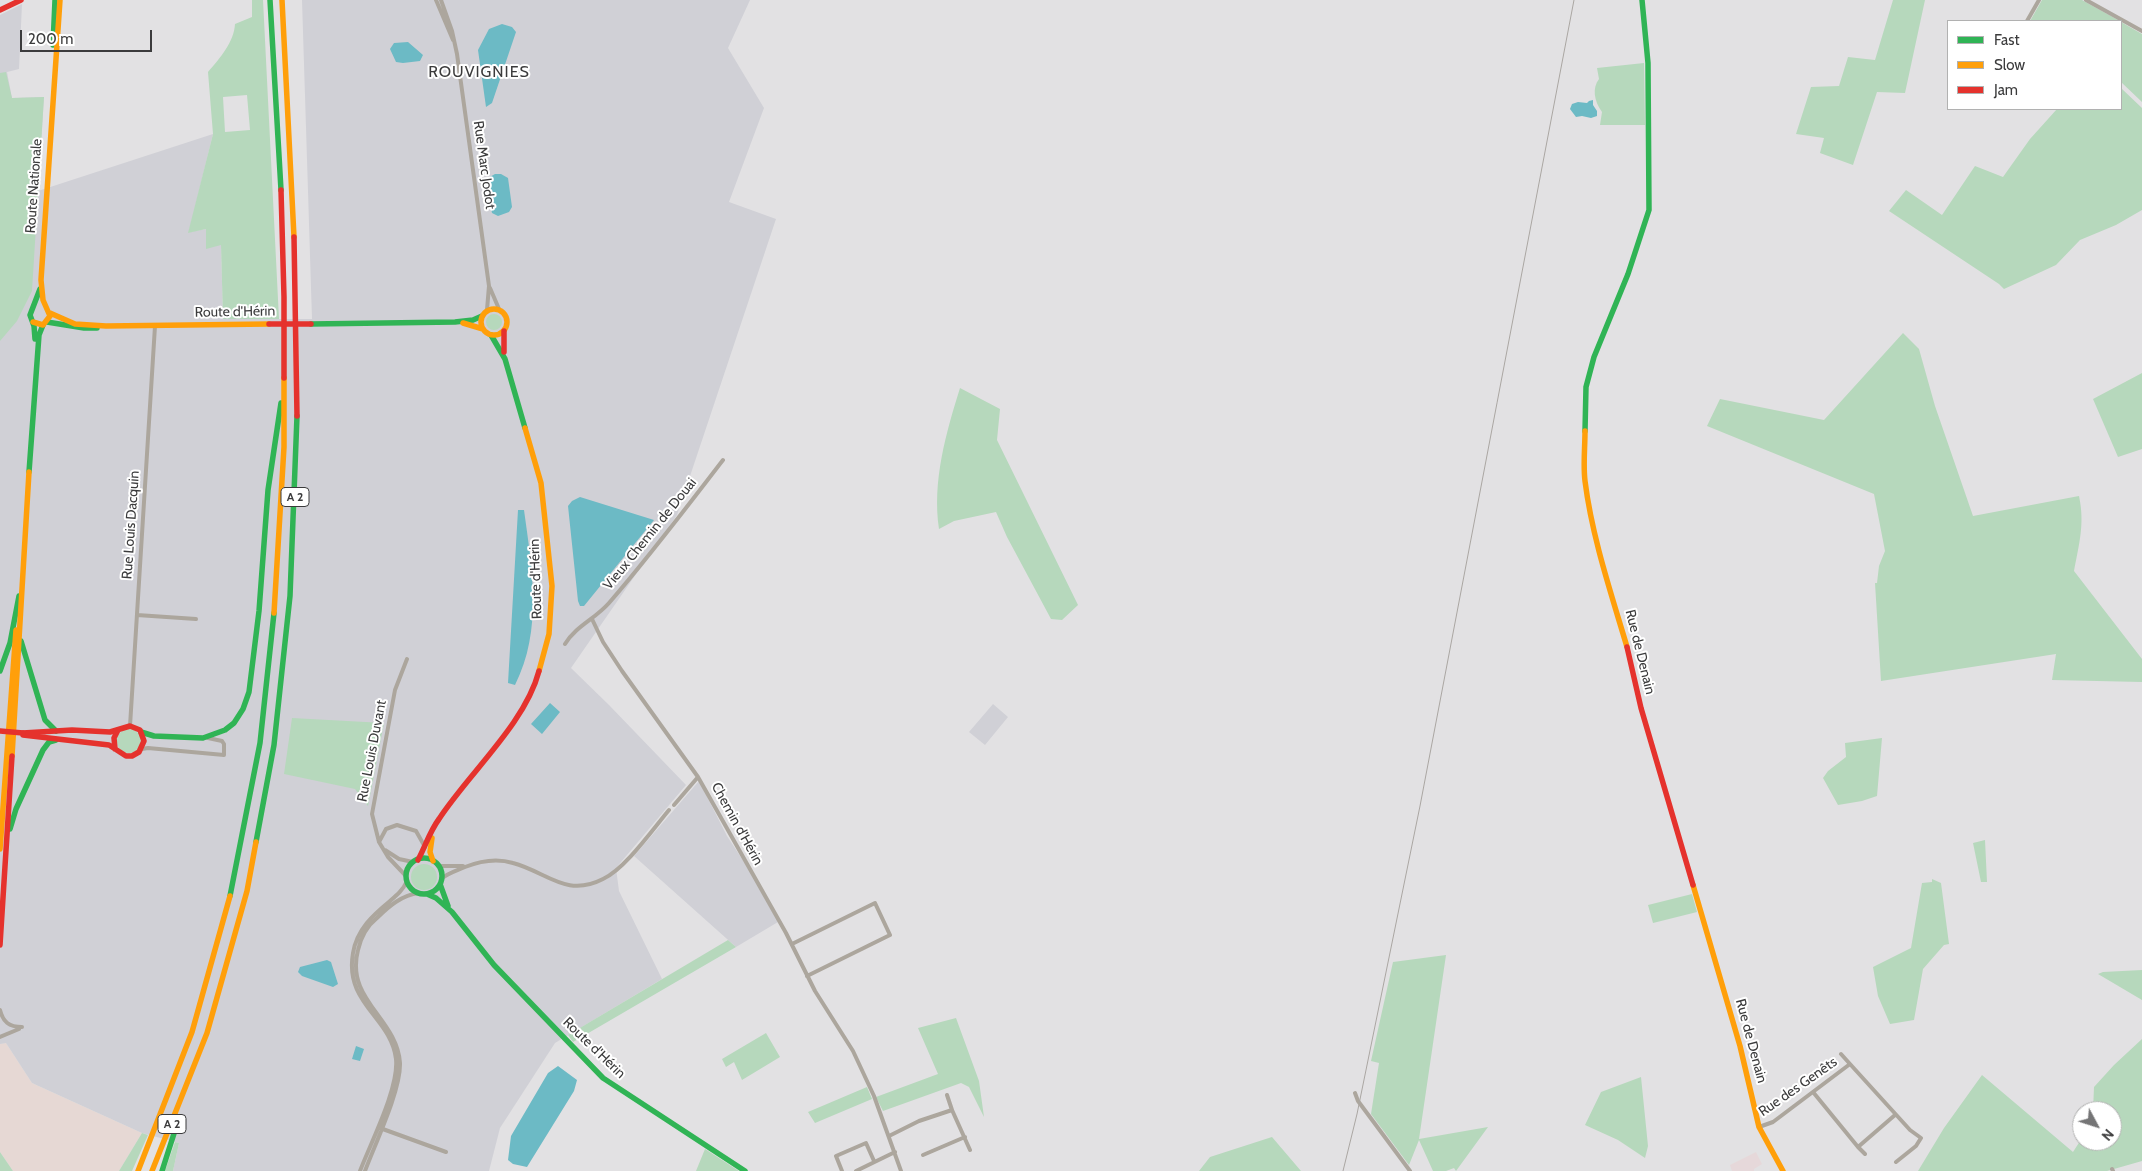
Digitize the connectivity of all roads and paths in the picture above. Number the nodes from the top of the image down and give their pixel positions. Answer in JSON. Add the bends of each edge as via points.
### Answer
{"nodes":[{"id":1,"x":55,"y":0,"type":"edge"},
{"id":2,"x":60,"y":0,"type":"edge"},
{"id":3,"x":270,"y":0,"type":"edge"},
{"id":4,"x":282,"y":0,"type":"edge"},
{"id":5,"x":436,"y":0,"type":"edge"},
{"id":6,"x":441,"y":0,"type":"edge"},
{"id":7,"x":1642,"y":0,"type":"edge"},
{"id":8,"x":2039,"y":0,"type":"edge"},
{"id":9,"x":2086,"y":0,"type":"edge"},
{"id":10,"x":18,"y":1,"type":"edge"},
{"id":11,"x":0,"y":10,"type":"edge"},
{"id":12,"x":2028,"y":20,"type":"edge"},
{"id":13,"x":2142,"y":31,"type":"edge"},
{"id":14,"x":456,"y":46,"type":"junction"},
{"id":15,"x":54,"y":67,"type":"junction"},
{"id":16,"x":41,"y":280,"type":"junction"},
{"id":17,"x":489,"y":286,"type":"junction"},
{"id":18,"x":34,"y":306,"type":"junction"},
{"id":19,"x":46,"y":306,"type":"junction"},
{"id":20,"x":499,"y":309,"type":"junction"},
{"id":21,"x":487,"y":310,"type":"junction"},
{"id":22,"x":50,"y":313,"type":"junction"},
{"id":23,"x":482,"y":316,"type":"junction"},
{"id":24,"x":33,"y":322,"type":"junction"},
{"id":25,"x":455,"y":322,"type":"junction"},
{"id":26,"x":45,"y":324,"type":"junction"},
{"id":27,"x":106,"y":326,"type":"junction"},
{"id":28,"x":155,"y":326,"type":"junction"},
{"id":29,"x":483,"y":329,"type":"junction"},
{"id":30,"x":504,"y":330,"type":"junction"},
{"id":31,"x":492,"y":335,"type":"junction"},
{"id":32,"x":505,"y":359,"type":"junction"},
{"id":33,"x":285,"y":360,"type":"junction"},
{"id":34,"x":34,"y":395,"type":"junction"},
{"id":35,"x":723,"y":460,"type":"dead end"},
{"id":36,"x":25,"y":534,"type":"junction"},
{"id":37,"x":19,"y":596,"type":"junction"},
{"id":38,"x":137,"y":615,"type":"junction"},
{"id":39,"x":196,"y":619,"type":"dead end"},
{"id":40,"x":592,"y":620,"type":"junction"},
{"id":41,"x":20,"y":634,"type":"junction"},
{"id":42,"x":565,"y":644,"type":"dead end"},
{"id":43,"x":407,"y":659,"type":"dead end"},
{"id":44,"x":0,"y":671,"type":"edge"},
{"id":45,"x":130,"y":726,"type":"junction"},
{"id":46,"x":118,"y":730,"type":"junction"},
{"id":47,"x":58,"y":731,"type":"junction"},
{"id":48,"x":141,"y":732,"type":"junction"},
{"id":49,"x":0,"y":733,"type":"edge"},
{"id":50,"x":23,"y":734,"type":"junction"},
{"id":51,"x":203,"y":738,"type":"junction"},
{"id":52,"x":59,"y":740,"type":"junction"},
{"id":53,"x":115,"y":748,"type":"junction"},
{"id":54,"x":142,"y":749,"type":"junction"},
{"id":55,"x":698,"y":777,"type":"junction"},
{"id":56,"x":674,"y":804,"type":"dead end"},
{"id":57,"x":669,"y":810,"type":"dead end"},
{"id":58,"x":434,"y":829,"type":"junction"},
{"id":59,"x":2,"y":839,"type":"edge"},
{"id":60,"x":379,"y":842,"type":"junction"},
{"id":61,"x":425,"y":847,"type":"junction"},
{"id":62,"x":383,"y":848,"type":"junction"},
{"id":63,"x":0,"y":849,"type":"edge"},
{"id":64,"x":415,"y":861,"type":"junction"},
{"id":65,"x":435,"y":864,"type":"junction"},
{"id":66,"x":470,"y":865,"type":"junction"},
{"id":67,"x":406,"y":878,"type":"junction"},
{"id":68,"x":440,"y":882,"type":"junction"},
{"id":69,"x":419,"y":893,"type":"junction"},
{"id":70,"x":427,"y":894,"type":"junction"},
{"id":71,"x":452,"y":912,"type":"junction"},
{"id":72,"x":0,"y":944,"type":"edge"},
{"id":73,"x":792,"y":944,"type":"junction"},
{"id":74,"x":807,"y":976,"type":"junction"},
{"id":75,"x":0,"y":1010,"type":"edge"},
{"id":76,"x":0,"y":1037,"type":"edge"},
{"id":77,"x":1841,"y":1054,"type":"dead end"},
{"id":78,"x":1850,"y":1064,"type":"junction"},
{"id":79,"x":190,"y":1077,"type":"junction"},
{"id":80,"x":1813,"y":1092,"type":"junction"},
{"id":81,"x":1355,"y":1093,"type":"dead end"},
{"id":82,"x":947,"y":1095,"type":"dead end"},
{"id":83,"x":952,"y":1110,"type":"junction"},
{"id":84,"x":1896,"y":1114,"type":"junction"},
{"id":85,"x":379,"y":1127,"type":"junction"},
{"id":86,"x":1760,"y":1127,"type":"junction"},
{"id":87,"x":889,"y":1136,"type":"junction"},
{"id":88,"x":965,"y":1137,"type":"junction"},
{"id":89,"x":1858,"y":1147,"type":"junction"},
{"id":90,"x":970,"y":1150,"type":"dead end"},
{"id":91,"x":446,"y":1152,"type":"dead end"},
{"id":92,"x":895,"y":1152,"type":"junction"},
{"id":93,"x":1865,"y":1154,"type":"dead end"},
{"id":94,"x":923,"y":1155,"type":"dead end"},
{"id":95,"x":874,"y":1161,"type":"junction"},
{"id":96,"x":1896,"y":1162,"type":"dead end"},
{"id":97,"x":138,"y":1171,"type":"edge"},
{"id":98,"x":152,"y":1171,"type":"edge"},
{"id":99,"x":162,"y":1171,"type":"edge"},
{"id":100,"x":360,"y":1171,"type":"edge"},
{"id":101,"x":365,"y":1171,"type":"edge"},
{"id":102,"x":746,"y":1171,"type":"edge"},
{"id":103,"x":842,"y":1171,"type":"edge"},
{"id":104,"x":856,"y":1171,"type":"edge"},
{"id":105,"x":901,"y":1171,"type":"edge"},
{"id":106,"x":1410,"y":1171,"type":"edge"},
{"id":107,"x":1783,"y":1171,"type":"edge"}],
"edges":[{"from":1,"to":15,"type":"main road","name":"Route Nationale"},
{"from":2,"to":15,"type":"main road","name":"Route Nationale"},
{"from":3,"to":33,"type":"main road","number":"A 2"},
{"from":4,"to":79,"type":"main road","number":"A 2","via":[[298,345],[295,501],[286,629],[273,742],[250,869],[225,970]]},
{"from":5,"to":14,"type":"street","name":"Rue Marc Jodot"},
{"from":6,"to":14,"type":"street","name":"Rue Marc Jodot"},
{"from":7,"to":86,"type":"main road","name":"Rue de Denain","via":[[1648,63],[1647,217],[1626,280],[1595,352],[1586,386],[1586,484],[1603,565],[1644,720],[1738,1040]]},
{"from":8,"to":12,"type":"street"},
{"from":9,"to":13,"type":"street"},
{"from":10,"to":11,"type":"main road"},
{"from":14,"to":17,"type":"street","name":"Rue Marc Jodot"},
{"from":15,"to":16,"type":"main road","name":"Route Nationale"},
{"from":16,"to":18,"type":"main road"},
{"from":16,"to":19,"type":"main road","name":"Route Nationale"},
{"from":17,"to":20,"type":"street","name":"Rue Marc Jodot"},
{"from":17,"to":21,"type":"street","name":"Rue Marc Jodot"},
{"from":18,"to":19,"type":"main road"},
{"from":18,"to":24,"type":"main road","via":[[30,313]]},
{"from":19,"to":22,"type":"main road"},
{"from":20,"to":21,"type":"main road"},
{"from":20,"to":30,"type":"main road","via":[[507,318]]},
{"from":21,"to":23,"type":"main road"},
{"from":22,"to":26,"type":"main road"},
{"from":22,"to":27,"type":"main road","name":"Route d'Hérin","via":[[74,324]]},
{"from":23,"to":25,"type":"main road","name":"Route d'Hérin"},
{"from":23,"to":29,"type":"main road"},
{"from":24,"to":26,"type":"main road"},
{"from":24,"to":34,"type":"main road"},
{"from":25,"to":28,"type":"main road","name":"Route d'Hérin","bridge":true},
{"from":25,"to":29,"type":"main road","name":"Route d'Hérin"},
{"from":26,"to":27,"type":"main road","name":"Route d'Hérin","via":[[55,322],[86,329]]},
{"from":26,"to":34,"type":"main road","via":[[39,336]]},
{"from":27,"to":28,"type":"main road","name":"Route d'Hérin"},
{"from":28,"to":38,"type":"street","name":"Rue Louis Dacquin"},
{"from":29,"to":31,"type":"main road"},
{"from":30,"to":31,"type":"main road"},
{"from":30,"to":32,"type":"main road","name":"Route d'Hérin"},
{"from":31,"to":32,"type":"main road","name":"Route d'Hérin"},
{"from":32,"to":58,"type":"main road","name":"Route d'Hérin","via":[[542,487],[552,586],[550,634],[538,675],[521,710]]},
{"from":33,"to":51,"type":"main road","via":[[268,490],[249,692],[234,723]]},
{"from":33,"to":97,"type":"main road","number":"A 2","via":[[277,595],[251,800],[231,896],[206,991],[175,1082]]},
{"from":34,"to":36,"type":"main road"},
{"from":35,"to":40,"type":"street","name":"Vieux Chemin de Douai","via":[[640,567]]},
{"from":36,"to":37,"type":"main road"},
{"from":36,"to":41,"type":"main road"},
{"from":37,"to":44,"type":"main road","via":[[10,643]]},
{"from":37,"to":59,"type":"main road"},
{"from":38,"to":39,"type":"street"},
{"from":38,"to":45,"type":"street","name":"Rue Louis Dacquin"},
{"from":40,"to":42,"type":"street","name":"Vieux Chemin de Douai","via":[[577,629]]},
{"from":40,"to":55,"type":"street","name":"Chemin d'Hérin","via":[[622,671]]},
{"from":41,"to":47,"type":"main road","via":[[45,720]]},
{"from":41,"to":59,"type":"main road"},
{"from":43,"to":60,"type":"street","name":"Rue Louis Duvant","via":[[395,690],[372,806]]},
{"from":45,"to":46,"type":"main road"},
{"from":45,"to":48,"type":"main road"},
{"from":46,"to":47,"type":"main road"},
{"from":46,"to":53,"type":"main road","via":[[114,738]]},
{"from":47,"to":50,"type":"main road"},
{"from":48,"to":51,"type":"main road","via":[[154,736]]},
{"from":48,"to":54,"type":"main road"},
{"from":49,"to":50,"type":"main road","bridge":true},
{"from":50,"to":52,"type":"main road"},
{"from":51,"to":54,"type":"street","via":[[222,741],[224,755]]},
{"from":52,"to":53,"type":"main road"},
{"from":52,"to":59,"type":"main road","via":[[49,742],[43,750]]},
{"from":53,"to":54,"type":"main road","via":[[128,756],[136,755]]},
{"from":55,"to":56,"type":"street"},
{"from":55,"to":73,"type":"street","name":"Chemin d'Hérin"},
{"from":57,"to":66,"type":"street","via":[[616,870],[589,884],[574,886],[557,882],[505,861]]},
{"from":58,"to":61,"type":"main road","name":"Route d'Hérin"},
{"from":58,"to":65,"type":"main road","name":"Route d'Hérin","via":[[430,850]]},
{"from":59,"to":63,"type":"main road"},
{"from":59,"to":72,"type":"main road"},
{"from":60,"to":61,"type":"street","via":[[386,829],[397,825],[416,831]]},
{"from":60,"to":62,"type":"street","name":"Rue Louis Duvant"},
{"from":61,"to":64,"type":"main road","name":"Route d'Hérin"},
{"from":62,"to":64,"type":"street","name":"Rue Louis Duvant","via":[[399,859]]},
{"from":62,"to":67,"type":"street","name":"Rue Louis Duvant"},
{"from":64,"to":65,"type":"main road","via":[[425,859]]},
{"from":64,"to":67,"type":"main road","via":[[408,868]]},
{"from":65,"to":66,"type":"street"},
{"from":65,"to":68,"type":"main road"},
{"from":66,"to":68,"type":"street","via":[[448,874]]},
{"from":67,"to":69,"type":"main road","via":[[410,888]]},
{"from":67,"to":85,"type":"street","via":[[399,893],[364,926],[356,940],[353,957],[358,993],[386,1032],[395,1056],[394,1084]]},
{"from":68,"to":70,"type":"main road","via":[[434,891]]},
{"from":68,"to":71,"type":"main road","name":"Route d'Hérin"},
{"from":69,"to":70,"type":"main road"},
{"from":69,"to":85,"type":"street","via":[[401,899],[373,921],[363,935],[357,955],[360,988],[392,1034],[399,1056],[398,1084]]},
{"from":70,"to":71,"type":"main road","name":"Route d'Hérin","via":[[440,900]]},
{"from":71,"to":102,"type":"main road","name":"Route d'Hérin","via":[[494,965],[603,1078]]},
{"from":73,"to":74,"type":"street","name":"Chemin d'Hérin"},
{"from":73,"to":74,"type":"street","via":[[875,903],[883,919],[890,935]]},
{"from":74,"to":87,"type":"street","name":"Chemin d'Hérin","via":[[851,1048]]},
{"from":75,"to":76,"type":"street","via":[[7,1024],[22,1027]]},
{"from":77,"to":78,"type":"street","name":"Rue des Genêts"},
{"from":78,"to":80,"type":"street","name":"Rue des Genêts"},
{"from":78,"to":84,"type":"street","name":"Rue des Genêts"},
{"from":79,"to":98,"type":"main road","number":"A 2"},
{"from":79,"to":99,"type":"main road"},
{"from":80,"to":86,"type":"street","name":"Rue des Genêts","via":[[1773,1122]]},
{"from":80,"to":89,"type":"street"},
{"from":81,"to":106,"type":"street"},
{"from":82,"to":83,"type":"street"},
{"from":83,"to":87,"type":"street"},
{"from":83,"to":88,"type":"street"},
{"from":84,"to":89,"type":"street"},
{"from":84,"to":96,"type":"street","name":"Rue des Genêts","via":[[1911,1132],[1921,1138]]},
{"from":85,"to":91,"type":"street"},
{"from":85,"to":100,"type":"street"},
{"from":85,"to":101,"type":"street"},
{"from":86,"to":107,"type":"main road","name":"Rue de Denain"},
{"from":87,"to":92,"type":"street","name":"Chemin d'Hérin"},
{"from":88,"to":90,"type":"street"},
{"from":88,"to":94,"type":"street"},
{"from":89,"to":93,"type":"street"},
{"from":92,"to":95,"type":"street"},
{"from":92,"to":105,"type":"street","name":"Chemin d'Hérin"},
{"from":95,"to":103,"type":"street","via":[[866,1143],[836,1156]]},
{"from":95,"to":104,"type":"street"}]}
